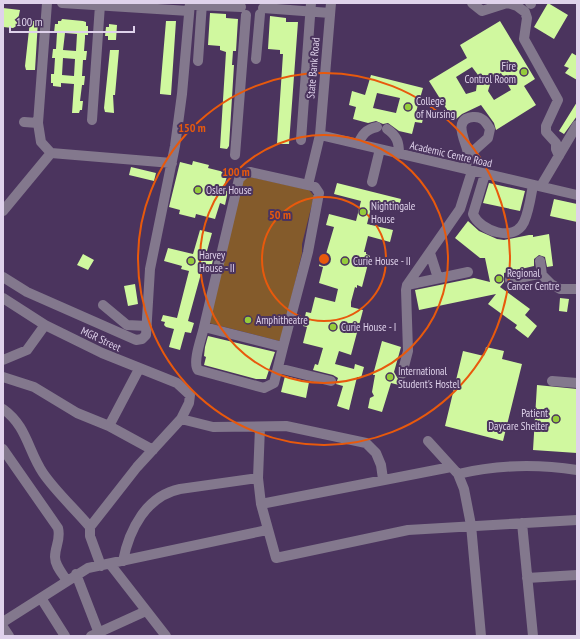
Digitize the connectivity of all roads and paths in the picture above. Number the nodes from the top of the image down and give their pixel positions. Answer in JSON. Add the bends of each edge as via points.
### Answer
{"nodes":[{"id":1,"x":47,"y":3,"type":"edge"},
{"id":2,"x":62,"y":3,"type":"edge"},
{"id":3,"x":472,"y":3,"type":"edge"},
{"id":4,"x":508,"y":3,"type":"edge"},
{"id":5,"x":88,"y":4,"type":"edge"},
{"id":6,"x":202,"y":4,"type":"edge"},
{"id":7,"x":100,"y":5,"type":"junction"},
{"id":8,"x":133,"y":5,"type":"edge"},
{"id":9,"x":189,"y":6,"type":"edge"},
{"id":10,"x":311,"y":7,"type":"edge"},
{"id":11,"x":262,"y":8,"type":"edge"},
{"id":12,"x":330,"y":8,"type":"edge"},
{"id":13,"x":243,"y":9,"type":"edge"},
{"id":14,"x":256,"y":59,"type":"dead end"},
{"id":15,"x":198,"y":61,"type":"dead end"},
{"id":16,"x":92,"y":120,"type":"dead end"},
{"id":17,"x":24,"y":122,"type":"dead end"},
{"id":18,"x":38,"y":123,"type":"junction"},
{"id":19,"x":577,"y":125,"type":"edge"},
{"id":20,"x":320,"y":135,"type":"junction"},
{"id":21,"x":301,"y":140,"type":"dead end"},
{"id":22,"x":358,"y":144,"type":"junction"},
{"id":23,"x":380,"y":149,"type":"junction"},
{"id":24,"x":51,"y":152,"type":"junction"},
{"id":25,"x":399,"y":154,"type":"junction"},
{"id":26,"x":235,"y":155,"type":"dead end"},
{"id":27,"x":469,"y":155,"type":"dead end"},
{"id":28,"x":559,"y":156,"type":"junction"},
{"id":29,"x":172,"y":163,"type":"junction"},
{"id":30,"x":469,"y":170,"type":"junction"},
{"id":31,"x":485,"y":174,"type":"junction"},
{"id":32,"x":372,"y":182,"type":"dead end"},
{"id":33,"x":308,"y":186,"type":"junction"},
{"id":34,"x":537,"y":186,"type":"junction"},
{"id":35,"x":577,"y":195,"type":"edge"},
{"id":36,"x":3,"y":211,"type":"edge"},
{"id":37,"x":430,"y":253,"type":"junction"},
{"id":38,"x":540,"y":261,"type":"dead end"},
{"id":39,"x":468,"y":272,"type":"dead end"},
{"id":40,"x":542,"y":275,"type":"junction"},
{"id":41,"x":3,"y":277,"type":"edge"},
{"id":42,"x":438,"y":278,"type":"junction"},
{"id":43,"x":510,"y":280,"type":"dead end"},
{"id":44,"x":408,"y":285,"type":"junction"},
{"id":45,"x":577,"y":289,"type":"edge"},
{"id":46,"x":3,"y":298,"type":"edge"},
{"id":47,"x":103,"y":305,"type":"dead end"},
{"id":48,"x":45,"y":325,"type":"junction"},
{"id":49,"x":147,"y":326,"type":"junction"},
{"id":50,"x":204,"y":327,"type":"junction"},
{"id":51,"x":283,"y":347,"type":"junction"},
{"id":52,"x":3,"y":360,"type":"edge"},
{"id":53,"x":278,"y":368,"type":"junction"},
{"id":54,"x":139,"y":369,"type":"junction"},
{"id":55,"x":402,"y":374,"type":"dead end"},
{"id":56,"x":3,"y":377,"type":"edge"},
{"id":57,"x":331,"y":381,"type":"dead end"},
{"id":58,"x":552,"y":381,"type":"dead end"},
{"id":59,"x":577,"y":383,"type":"edge"},
{"id":60,"x":3,"y":409,"type":"edge"},
{"id":61,"x":181,"y":419,"type":"junction"},
{"id":62,"x":109,"y":426,"type":"junction"},
{"id":63,"x":260,"y":427,"type":"junction"},
{"id":64,"x":428,"y":441,"type":"dead end"},
{"id":65,"x":3,"y":449,"type":"edge"},
{"id":66,"x":153,"y":450,"type":"junction"},
{"id":67,"x":577,"y":470,"type":"edge"},
{"id":68,"x":454,"y":471,"type":"junction"},
{"id":69,"x":258,"y":478,"type":"junction"},
{"id":70,"x":383,"y":479,"type":"junction"},
{"id":71,"x":260,"y":504,"type":"junction"},
{"id":72,"x":577,"y":520,"type":"edge"},
{"id":73,"x":522,"y":523,"type":"junction"},
{"id":74,"x":470,"y":526,"type":"junction"},
{"id":75,"x":90,"y":527,"type":"junction"},
{"id":76,"x":267,"y":530,"type":"junction"},
{"id":77,"x":123,"y":561,"type":"junction"},
{"id":78,"x":105,"y":565,"type":"junction"},
{"id":79,"x":76,"y":574,"type":"junction"},
{"id":80,"x":577,"y":575,"type":"edge"},
{"id":81,"x":527,"y":578,"type":"junction"},
{"id":82,"x":67,"y":581,"type":"junction"},
{"id":83,"x":41,"y":598,"type":"junction"},
{"id":84,"x":146,"y":611,"type":"junction"},
{"id":85,"x":3,"y":622,"type":"edge"},
{"id":86,"x":3,"y":626,"type":"edge"},
{"id":87,"x":96,"y":635,"type":"edge"},
{"id":88,"x":9,"y":636,"type":"edge"},
{"id":89,"x":65,"y":636,"type":"edge"},
{"id":90,"x":166,"y":636,"type":"edge"},
{"id":91,"x":481,"y":636,"type":"edge"},
{"id":92,"x":533,"y":636,"type":"edge"}],
"edges":[{"from":1,"to":18,"type":"street"},
{"from":2,"to":5,"type":"street"},
{"from":3,"to":4,"type":"street","via":[[482,11]]},
{"from":4,"to":28,"type":"street","via":[[525,12],[527,18],[524,39],[558,100],[546,126],[546,132],[556,143]]},
{"from":5,"to":7,"type":"street"},
{"from":6,"to":9,"type":"street"},
{"from":6,"to":13,"type":"street"},
{"from":6,"to":15,"type":"street"},
{"from":7,"to":8,"type":"street"},
{"from":7,"to":16,"type":"street"},
{"from":8,"to":9,"type":"street"},
{"from":9,"to":29,"type":"street","via":[[182,94]]},
{"from":10,"to":11,"type":"street"},
{"from":10,"to":12,"type":"street"},
{"from":10,"to":21,"type":"street"},
{"from":11,"to":13,"type":"street","via":[[255,17]]},
{"from":11,"to":14,"type":"street"},
{"from":12,"to":20,"type":"street","name":"State Bank Road"},
{"from":13,"to":26,"type":"street"},
{"from":17,"to":18,"type":"street"},
{"from":18,"to":24,"type":"street","via":[[41,142]]},
{"from":19,"to":28,"type":"street"},
{"from":20,"to":22,"type":"street","name":"Academic Centre Road"},
{"from":20,"to":33,"type":"street","name":"State Bank Road"},
{"from":22,"to":23,"type":"street","name":"Academic Centre Road"},
{"from":22,"to":25,"type":"street","via":[[362,135],[370,128],[382,128],[396,135]]},
{"from":23,"to":25,"type":"street","name":"Academic Centre Road"},
{"from":23,"to":32,"type":"street"},
{"from":24,"to":29,"type":"street"},
{"from":24,"to":36,"type":"street"},
{"from":25,"to":30,"type":"street","name":"Academic Centre Road"},
{"from":27,"to":30,"type":"street"},
{"from":28,"to":34,"type":"street"},
{"from":29,"to":49,"type":"street","via":[[150,269]]},
{"from":30,"to":31,"type":"street","name":"Academic Centre Road"},
{"from":30,"to":37,"type":"street","via":[[460,209]]},
{"from":31,"to":34,"type":"street","name":"Academic Centre Road"},
{"from":31,"to":34,"type":"street","via":[[473,214],[490,230],[504,234],[517,230],[524,222]]},
{"from":33,"to":50,"type":"street","via":[[250,172],[240,178]]},
{"from":33,"to":51,"type":"street","via":[[317,190],[320,196]]},
{"from":34,"to":35,"type":"street","name":"Academic Centre Road"},
{"from":37,"to":42,"type":"street"},
{"from":37,"to":44,"type":"street"},
{"from":38,"to":40,"type":"street"},
{"from":39,"to":42,"type":"street"},
{"from":40,"to":43,"type":"street"},
{"from":40,"to":45,"type":"street","via":[[560,289]]},
{"from":41,"to":49,"type":"street","via":[[27,292],[136,340],[146,335]]},
{"from":42,"to":44,"type":"street"},
{"from":44,"to":55,"type":"street","via":[[408,351]]},
{"from":46,"to":48,"type":"street","name":"MGR Street"},
{"from":47,"to":49,"type":"street","via":[[127,325]]},
{"from":48,"to":52,"type":"street","via":[[27,350]]},
{"from":48,"to":54,"type":"street","name":"MGR Street"},
{"from":50,"to":51,"type":"street"},
{"from":50,"to":53,"type":"street","via":[[195,364],[201,372],[264,388],[274,383]]},
{"from":51,"to":53,"type":"street"},
{"from":53,"to":57,"type":"street"},
{"from":54,"to":61,"type":"street","name":"MGR Street","via":[[178,384],[190,395]]},
{"from":54,"to":62,"type":"street"},
{"from":56,"to":62,"type":"street","via":[[34,388],[77,413]]},
{"from":58,"to":59,"type":"street"},
{"from":60,"to":75,"type":"street","via":[[13,417],[26,436],[36,462],[45,476]]},
{"from":61,"to":63,"type":"street","via":[[204,426]]},
{"from":61,"to":66,"type":"street"},
{"from":62,"to":66,"type":"street"},
{"from":63,"to":69,"type":"street"},
{"from":63,"to":70,"type":"street","via":[[286,426],[366,443],[381,464]]},
{"from":64,"to":68,"type":"street"},
{"from":65,"to":82,"type":"street","via":[[58,528],[60,538],[55,557]]},
{"from":66,"to":75,"type":"street"},
{"from":67,"to":68,"type":"street","via":[[552,466]]},
{"from":68,"to":70,"type":"street"},
{"from":68,"to":74,"type":"street","via":[[464,490]]},
{"from":69,"to":71,"type":"street"},
{"from":69,"to":77,"type":"street","via":[[169,491],[150,505],[134,525],[126,543]]},
{"from":70,"to":71,"type":"street"},
{"from":71,"to":76,"type":"street"},
{"from":72,"to":73,"type":"street"},
{"from":73,"to":74,"type":"street"},
{"from":73,"to":81,"type":"street"},
{"from":74,"to":76,"type":"street","via":[[408,530],[276,558]]},
{"from":74,"to":91,"type":"street"},
{"from":75,"to":78,"type":"street","via":[[90,536]]},
{"from":76,"to":77,"type":"street"},
{"from":77,"to":78,"type":"street"},
{"from":78,"to":79,"type":"street","via":[[88,568]]},
{"from":78,"to":84,"type":"street"},
{"from":79,"to":82,"type":"street"},
{"from":79,"to":87,"type":"street"},
{"from":80,"to":81,"type":"street"},
{"from":81,"to":92,"type":"street"},
{"from":82,"to":83,"type":"street"},
{"from":83,"to":85,"type":"street"},
{"from":83,"to":89,"type":"street"},
{"from":84,"to":87,"type":"street"},
{"from":84,"to":90,"type":"street"},
{"from":86,"to":88,"type":"street"}]}
